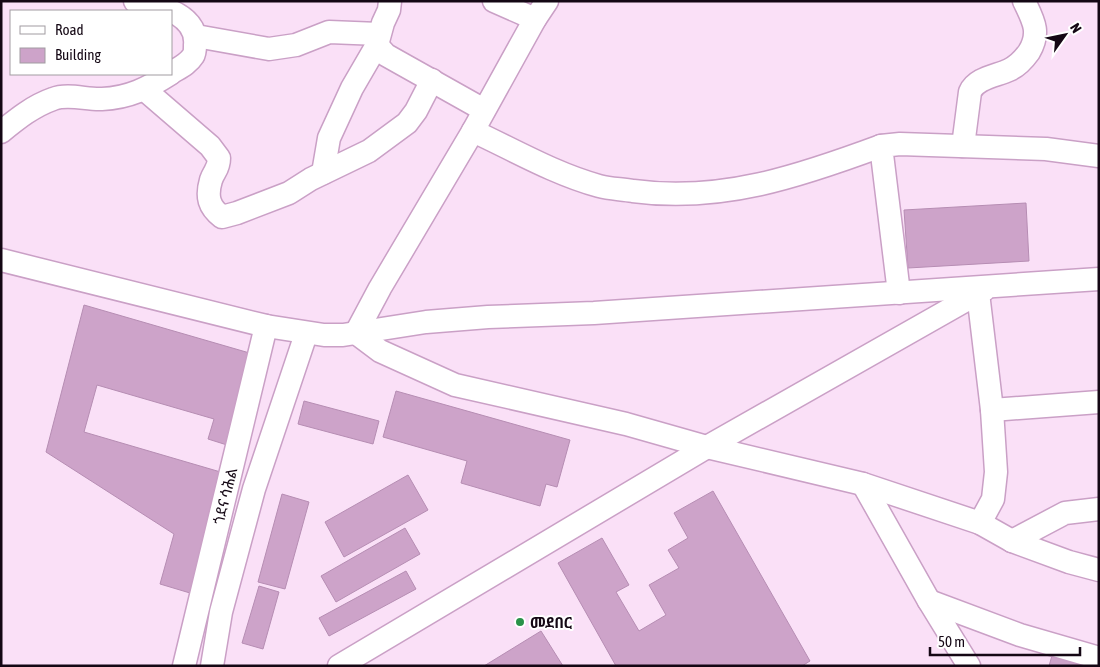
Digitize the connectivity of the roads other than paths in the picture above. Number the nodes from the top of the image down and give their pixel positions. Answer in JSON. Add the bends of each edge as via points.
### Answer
{"nodes":[{"id":1,"x":135,"y":1,"type":"edge"},
{"id":2,"x":390,"y":1,"type":"edge"},
{"id":3,"x":494,"y":1,"type":"edge"},
{"id":4,"x":1024,"y":1,"type":"edge"},
{"id":5,"x":179,"y":6,"type":"edge"},
{"id":6,"x":541,"y":10,"type":"edge"},
{"id":7,"x":196,"y":36,"type":"junction"},
{"id":8,"x":378,"y":40,"type":"junction"},
{"id":9,"x":172,"y":72,"type":"edge"},
{"id":10,"x":167,"y":75,"type":"edge"},
{"id":11,"x":432,"y":80,"type":"junction"},
{"id":12,"x":145,"y":90,"type":"junction"},
{"id":13,"x":484,"y":110,"type":"junction"},
{"id":14,"x":473,"y":131,"type":"junction"},
{"id":15,"x":1,"y":132,"type":"edge"},
{"id":16,"x":881,"y":146,"type":"junction"},
{"id":17,"x":963,"y":146,"type":"junction"},
{"id":18,"x":1099,"y":156,"type":"edge"},
{"id":19,"x":323,"y":173,"type":"junction"},
{"id":20,"x":1,"y":260,"type":"edge"},
{"id":21,"x":1099,"y":279,"type":"edge"},
{"id":22,"x":984,"y":290,"type":"junction"},
{"id":23,"x":899,"y":293,"type":"junction"},
{"id":24,"x":266,"y":326,"type":"junction"},
{"id":25,"x":356,"y":333,"type":"junction"},
{"id":26,"x":306,"y":334,"type":"junction"},
{"id":27,"x":1099,"y":402,"type":"edge"},
{"id":28,"x":992,"y":410,"type":"junction"},
{"id":29,"x":708,"y":447,"type":"junction"},
{"id":30,"x":230,"y":478,"type":"junction"},
{"id":31,"x":863,"y":484,"type":"junction"},
{"id":32,"x":254,"y":489,"type":"junction"},
{"id":33,"x":1099,"y":508,"type":"edge"},
{"id":34,"x":980,"y":524,"type":"junction"},
{"id":35,"x":1012,"y":540,"type":"junction"},
{"id":36,"x":1099,"y":570,"type":"edge"},
{"id":37,"x":929,"y":601,"type":"junction"},
{"id":38,"x":199,"y":604,"type":"junction"},
{"id":39,"x":221,"y":612,"type":"junction"},
{"id":40,"x":1099,"y":658,"type":"edge"},
{"id":41,"x":184,"y":666,"type":"edge"},
{"id":42,"x":212,"y":666,"type":"edge"},
{"id":43,"x":339,"y":666,"type":"edge"},
{"id":44,"x":969,"y":666,"type":"edge"}],
"edges":[{"from":1,"to":5,"type":"street"},
{"from":2,"to":8,"type":"street"},
{"from":3,"to":6,"type":"street"},
{"from":4,"to":17,"type":"street","via":[[1035,24],[1034,42],[1024,60],[1011,70],[987,78],[972,88]]},
{"from":5,"to":7,"type":"street"},
{"from":6,"to":13,"type":"street"},
{"from":7,"to":8,"type":"street","via":[[269,49],[296,45],[329,32],[345,31]]},
{"from":7,"to":9,"type":"street","via":[[195,54]]},
{"from":8,"to":11,"type":"street","via":[[386,55]]},
{"from":8,"to":19,"type":"street","via":[[329,138]]},
{"from":10,"to":12,"type":"street"},
{"from":11,"to":13,"type":"street"},
{"from":11,"to":19,"type":"street","via":[[407,123],[369,151]]},
{"from":12,"to":15,"type":"street","via":[[103,99],[54,98],[29,110]]},
{"from":12,"to":19,"type":"street","via":[[210,146],[219,158],[219,167],[211,180],[209,202],[222,217],[289,193]]},
{"from":13,"to":14,"type":"street"},
{"from":14,"to":16,"type":"street","via":[[575,178],[601,186],[672,195],[732,190],[792,177]]},
{"from":14,"to":25,"type":"street"},
{"from":16,"to":17,"type":"street"},
{"from":16,"to":23,"type":"street"},
{"from":17,"to":18,"type":"street","via":[[1046,149]]},
{"from":20,"to":24,"type":"street"},
{"from":21,"to":22,"type":"street"},
{"from":22,"to":23,"type":"street"},
{"from":22,"to":28,"type":"street"},
{"from":22,"to":29,"type":"street"},
{"from":23,"to":25,"type":"street","via":[[594,313],[488,316]]},
{"from":24,"to":26,"type":"street"},
{"from":24,"to":30,"type":"street","name":"ጎደና ሳሕል"},
{"from":25,"to":26,"type":"street"},
{"from":25,"to":29,"type":"street","via":[[380,351],[455,385],[626,424]]},
{"from":26,"to":32,"type":"street","name":"ጎደና ሳሕል"},
{"from":27,"to":28,"type":"street"},
{"from":28,"to":34,"type":"street","via":[[996,472],[993,499]]},
{"from":29,"to":31,"type":"street"},
{"from":29,"to":43,"type":"street"},
{"from":30,"to":32,"type":"street"},
{"from":30,"to":38,"type":"street","name":"ጎደና ሳሕል"},
{"from":31,"to":34,"type":"street"},
{"from":31,"to":37,"type":"street"},
{"from":32,"to":39,"type":"street","name":"ጎደና ሳሕል"},
{"from":33,"to":35,"type":"street","via":[[1065,513]]},
{"from":34,"to":35,"type":"street"},
{"from":35,"to":36,"type":"street"},
{"from":37,"to":40,"type":"street","via":[[1020,635]]},
{"from":37,"to":44,"type":"street"},
{"from":38,"to":39,"type":"street"},
{"from":38,"to":41,"type":"street","name":"ጎደና ሳሕል"},
{"from":39,"to":42,"type":"street","name":"ጎደና ሳሕል"}]}
